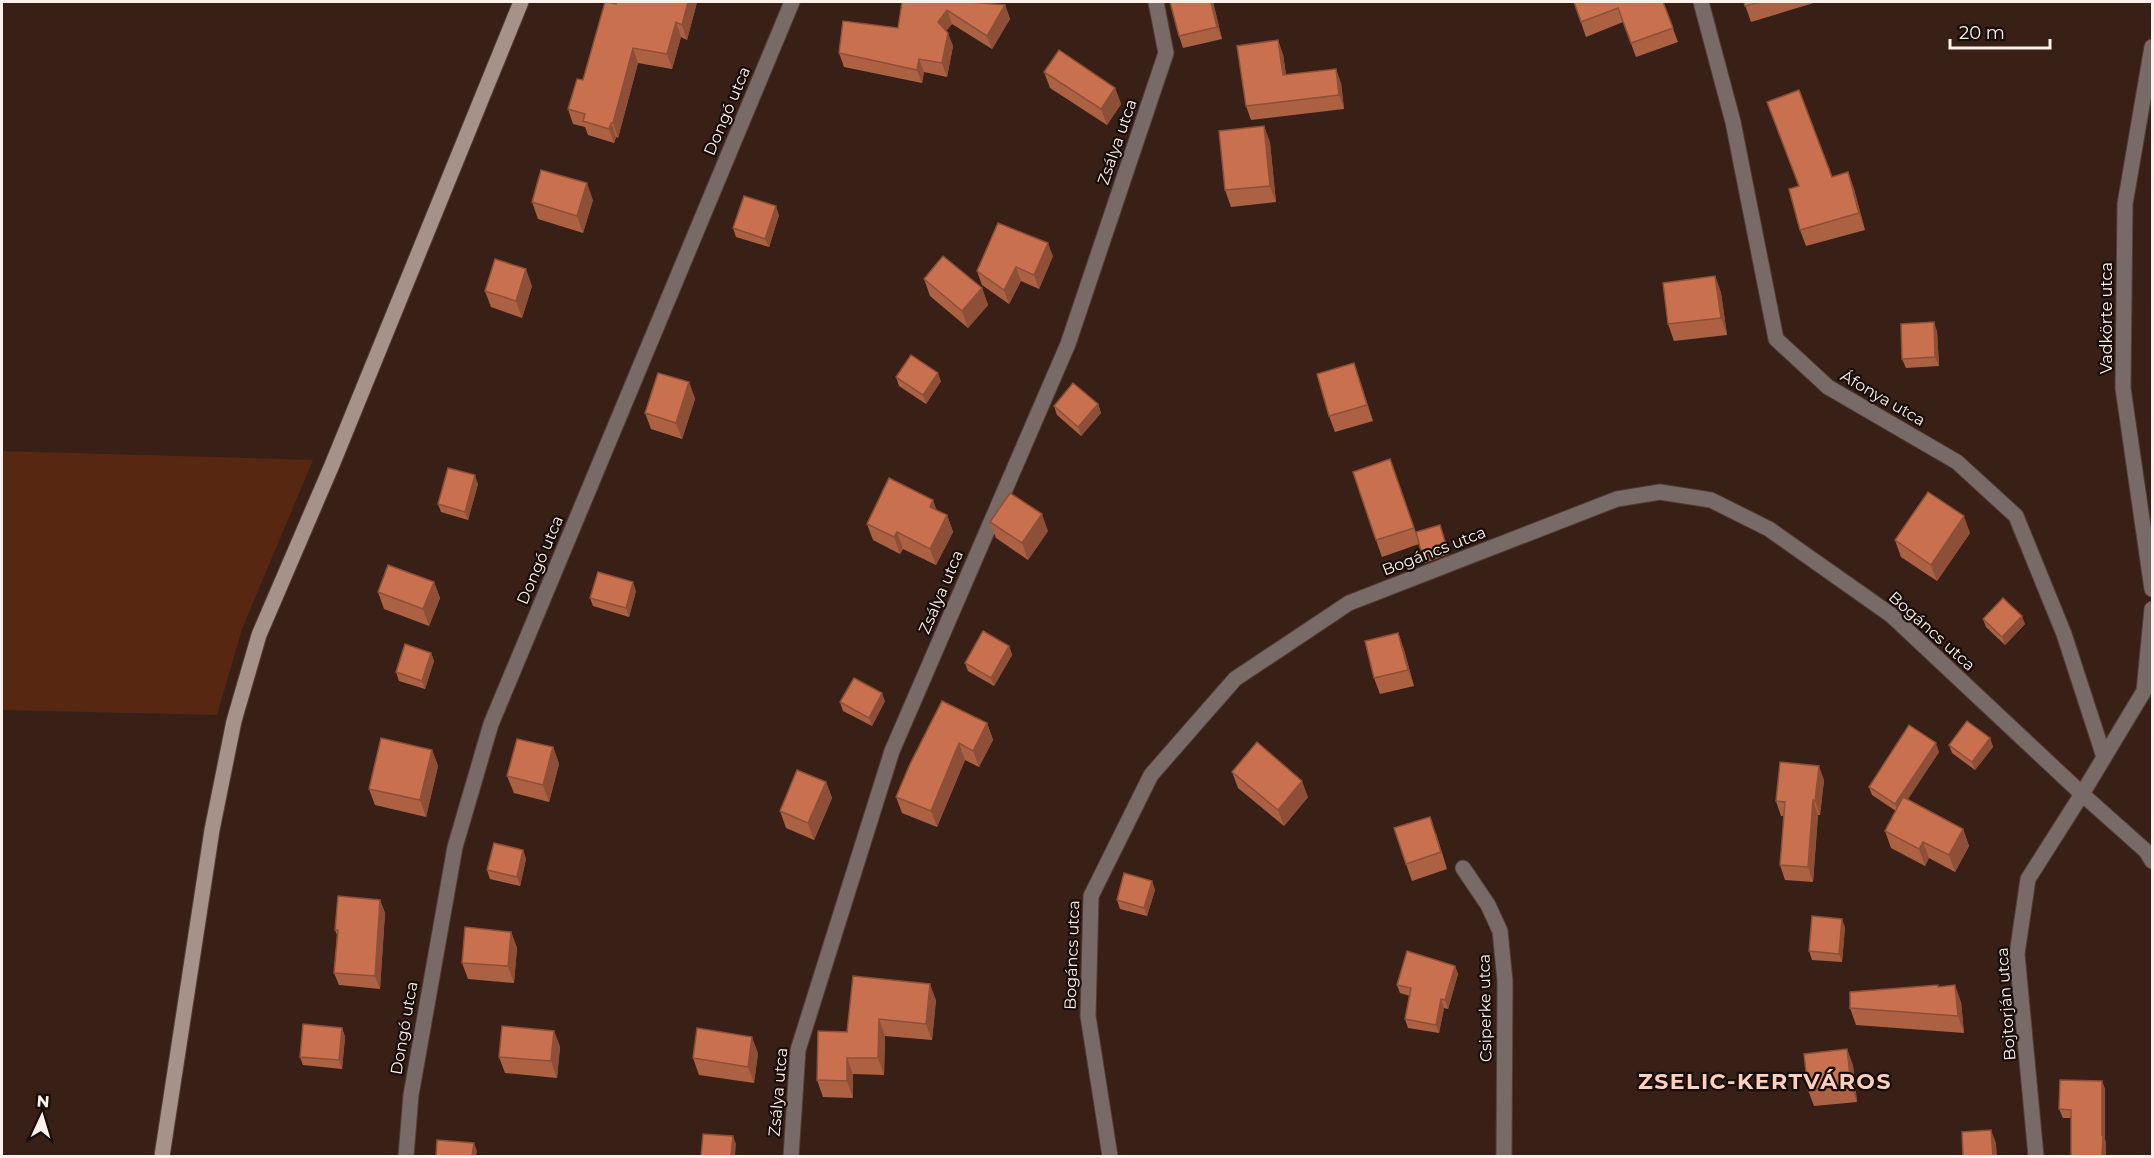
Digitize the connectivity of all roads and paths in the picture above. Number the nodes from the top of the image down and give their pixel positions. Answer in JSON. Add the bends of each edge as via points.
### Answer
{"nodes":[{"id":1,"x":521,"y":2,"type":"edge"},
{"id":2,"x":792,"y":2,"type":"edge"},
{"id":3,"x":1156,"y":2,"type":"edge"},
{"id":4,"x":1701,"y":2,"type":"edge"},
{"id":5,"x":2152,"y":47,"type":"edge"},
{"id":6,"x":2152,"y":589,"type":"edge"},
{"id":7,"x":2152,"y":609,"type":"edge"},
{"id":8,"x":2104,"y":757,"type":"junction"},
{"id":9,"x":2082,"y":794,"type":"junction"},
{"id":10,"x":2152,"y":861,"type":"edge"},
{"id":11,"x":1463,"y":868,"type":"dead end"},
{"id":12,"x":162,"y":1156,"type":"edge"},
{"id":13,"x":406,"y":1156,"type":"edge"},
{"id":14,"x":791,"y":1156,"type":"edge"},
{"id":15,"x":1110,"y":1156,"type":"edge"},
{"id":16,"x":1504,"y":1156,"type":"edge"},
{"id":17,"x":2036,"y":1156,"type":"edge"}],
"edges":[{"from":1,"to":12,"type":"street","via":[[259,635],[234,722],[212,831]]},
{"from":2,"to":13,"type":"street","name":"Dongó utca","via":[[491,724],[455,847],[411,1095]]},
{"from":3,"to":14,"type":"street","name":"Zsálya utca","via":[[1166,53],[1068,344],[892,751],[798,1050]]},
{"from":4,"to":8,"type":"street","name":"Áfonya utca","via":[[1733,122],[1776,339],[1828,387],[1957,462],[2016,516],[2064,634]]},
{"from":5,"to":6,"type":"street","name":"Vadkörte utca","via":[[2125,204],[2123,388]]},
{"from":7,"to":8,"type":"street","via":[[2144,691]]},
{"from":8,"to":9,"type":"street"},
{"from":9,"to":10,"type":"street","via":[[2146,851]]},
{"from":9,"to":15,"type":"street","name":"Bogáncs utca","via":[[1891,615],[1769,529],[1711,500],[1660,492],[1617,500],[1349,603],[1235,679],[1151,776],[1091,896],[1088,1016]]},
{"from":9,"to":17,"type":"street","name":"Bojtorján utca","via":[[2028,879],[2017,954]]},
{"from":11,"to":16,"type":"street","name":"Csiperke utca","via":[[1500,931],[1505,981]]}]}
